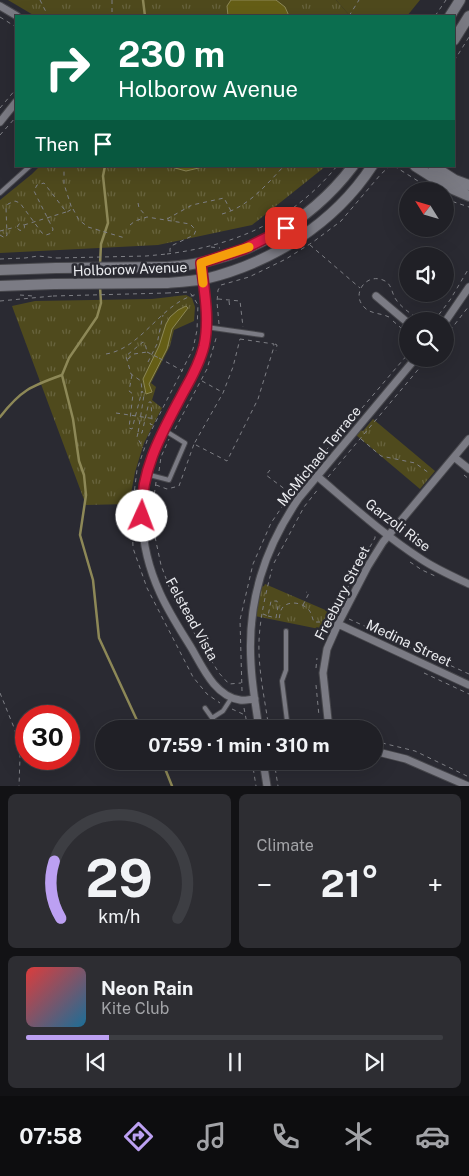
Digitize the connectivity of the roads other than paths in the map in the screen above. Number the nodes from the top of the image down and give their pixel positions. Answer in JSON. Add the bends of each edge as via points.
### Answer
{"nodes":[{"id":1,"x":460,"y":0,"type":"edge"},
{"id":2,"x":0,"y":6,"type":"edge"},
{"id":3,"x":15,"y":15,"type":"edge"},
{"id":4,"x":451,"y":15,"type":"edge"},
{"id":5,"x":469,"y":16,"type":"edge"},
{"id":6,"x":455,"y":38,"type":"edge"},
{"id":7,"x":15,"y":103,"type":"edge"},
{"id":8,"x":0,"y":122,"type":"edge"},
{"id":9,"x":29,"y":167,"type":"edge"},
{"id":10,"x":352,"y":167,"type":"edge"},
{"id":11,"x":371,"y":167,"type":"edge"},
{"id":12,"x":416,"y":167,"type":"edge"},
{"id":13,"x":435,"y":167,"type":"edge"},
{"id":14,"x":469,"y":185,"type":"edge"},
{"id":15,"x":0,"y":193,"type":"edge"},
{"id":16,"x":469,"y":196,"type":"edge"},
{"id":17,"x":201,"y":263,"type":"junction"},
{"id":18,"x":0,"y":270,"type":"edge"},
{"id":19,"x":203,"y":279,"type":"junction"},
{"id":20,"x":0,"y":286,"type":"edge"},
{"id":21,"x":469,"y":287,"type":"edge"},
{"id":22,"x":376,"y":296,"type":"dead end"},
{"id":23,"x":452,"y":312,"type":"edge"},
{"id":24,"x":399,"y":315,"type":"edge"},
{"id":25,"x":206,"y":326,"type":"junction"},
{"id":26,"x":262,"y":335,"type":"dead end"},
{"id":27,"x":408,"y":367,"type":"edge"},
{"id":28,"x":164,"y":430,"type":"junction"},
{"id":29,"x":469,"y":439,"type":"edge"},
{"id":30,"x":454,"y":457,"type":"junction"},
{"id":31,"x":469,"y":469,"type":"edge"},
{"id":32,"x":146,"y":474,"type":"junction"},
{"id":33,"x":317,"y":476,"type":"junction"},
{"id":34,"x":388,"y":535,"type":"junction"},
{"id":35,"x":469,"y":584,"type":"edge"},
{"id":36,"x":338,"y":624,"type":"junction"},
{"id":37,"x":286,"y":631,"type":"dead end"},
{"id":38,"x":469,"y":685,"type":"edge"},
{"id":39,"x":232,"y":697,"type":"junction"},
{"id":40,"x":255,"y":699,"type":"junction"},
{"id":41,"x":205,"y":708,"type":"dead end"},
{"id":42,"x":212,"y":718,"type":"joint"},
{"id":43,"x":258,"y":720,"type":"edge"},
{"id":44,"x":287,"y":720,"type":"edge"},
{"id":45,"x":328,"y":720,"type":"edge"},
{"id":46,"x":383,"y":753,"type":"edge"},
{"id":47,"x":264,"y":770,"type":"edge"},
{"id":48,"x":266,"y":786,"type":"edge"},
{"id":49,"x":468,"y":786,"type":"edge"}],
"edges":[{"from":1,"to":4,"type":"main road"},
{"from":2,"to":3,"type":"street"},
{"from":5,"to":6,"type":"main road"},
{"from":7,"to":8,"type":"street"},
{"from":9,"to":15,"type":"lane"},
{"from":10,"to":17,"type":"main road","name":"Holborow Avenue","via":[[308,213],[286,228],[244,249]]},
{"from":11,"to":19,"type":"main road","name":"Holborow Avenue","via":[[338,207],[294,242],[260,260]]},
{"from":12,"to":16,"type":"main road","via":[[448,188]]},
{"from":13,"to":14,"type":"main road"},
{"from":17,"to":18,"type":"main road","name":"Holborow Avenue","bridge":true,"via":[[167,267],[56,263]]},
{"from":17,"to":19,"type":"main road","name":"Felstead Vista"},
{"from":19,"to":20,"type":"main road","name":"Holborow Avenue","bridge":true,"via":[[167,288],[54,284]]},
{"from":19,"to":25,"type":"street","name":"Felstead Vista"},
{"from":21,"to":23,"type":"street"},
{"from":22,"to":24,"type":"street"},
{"from":25,"to":26,"type":"lane"},
{"from":25,"to":28,"type":"street","name":"Felstead Vista","via":[[204,347]]},
{"from":27,"to":33,"type":"street","name":"McMichael Terrace"},
{"from":28,"to":32,"type":"street","name":"Felstead Vista"},
{"from":28,"to":32,"type":"lane","via":[[185,443],[169,480]]},
{"from":29,"to":30,"type":"street","name":"Freebury Street"},
{"from":30,"to":31,"type":"street"},
{"from":30,"to":34,"type":"street","name":"Freebury Street"},
{"from":32,"to":39,"type":"street","name":"Felstead Vista","via":[[142,497],[143,532],[155,580],[208,676]]},
{"from":33,"to":34,"type":"street","name":"Garzoli Rise"},
{"from":33,"to":40,"type":"street","name":"McMichael Terrace","via":[[283,522],[260,576],[250,634]]},
{"from":34,"to":35,"type":"street","name":"Garzoli Rise","via":[[420,559]]},
{"from":34,"to":36,"type":"street","name":"Freebury Street"},
{"from":36,"to":38,"type":"street","name":"Medina Street"},
{"from":36,"to":45,"type":"street","name":"Freebury Street","via":[[324,665]]},
{"from":37,"to":44,"type":"lane","via":[[286,670],[282,681]]},
{"from":39,"to":40,"type":"street"},
{"from":39,"to":42,"type":"lane"},
{"from":40,"to":43,"type":"street","name":"McMichael Terrace"},
{"from":41,"to":42,"type":"lane"},
{"from":46,"to":49,"type":"street","via":[[406,759]]},
{"from":47,"to":48,"type":"street"}]}
